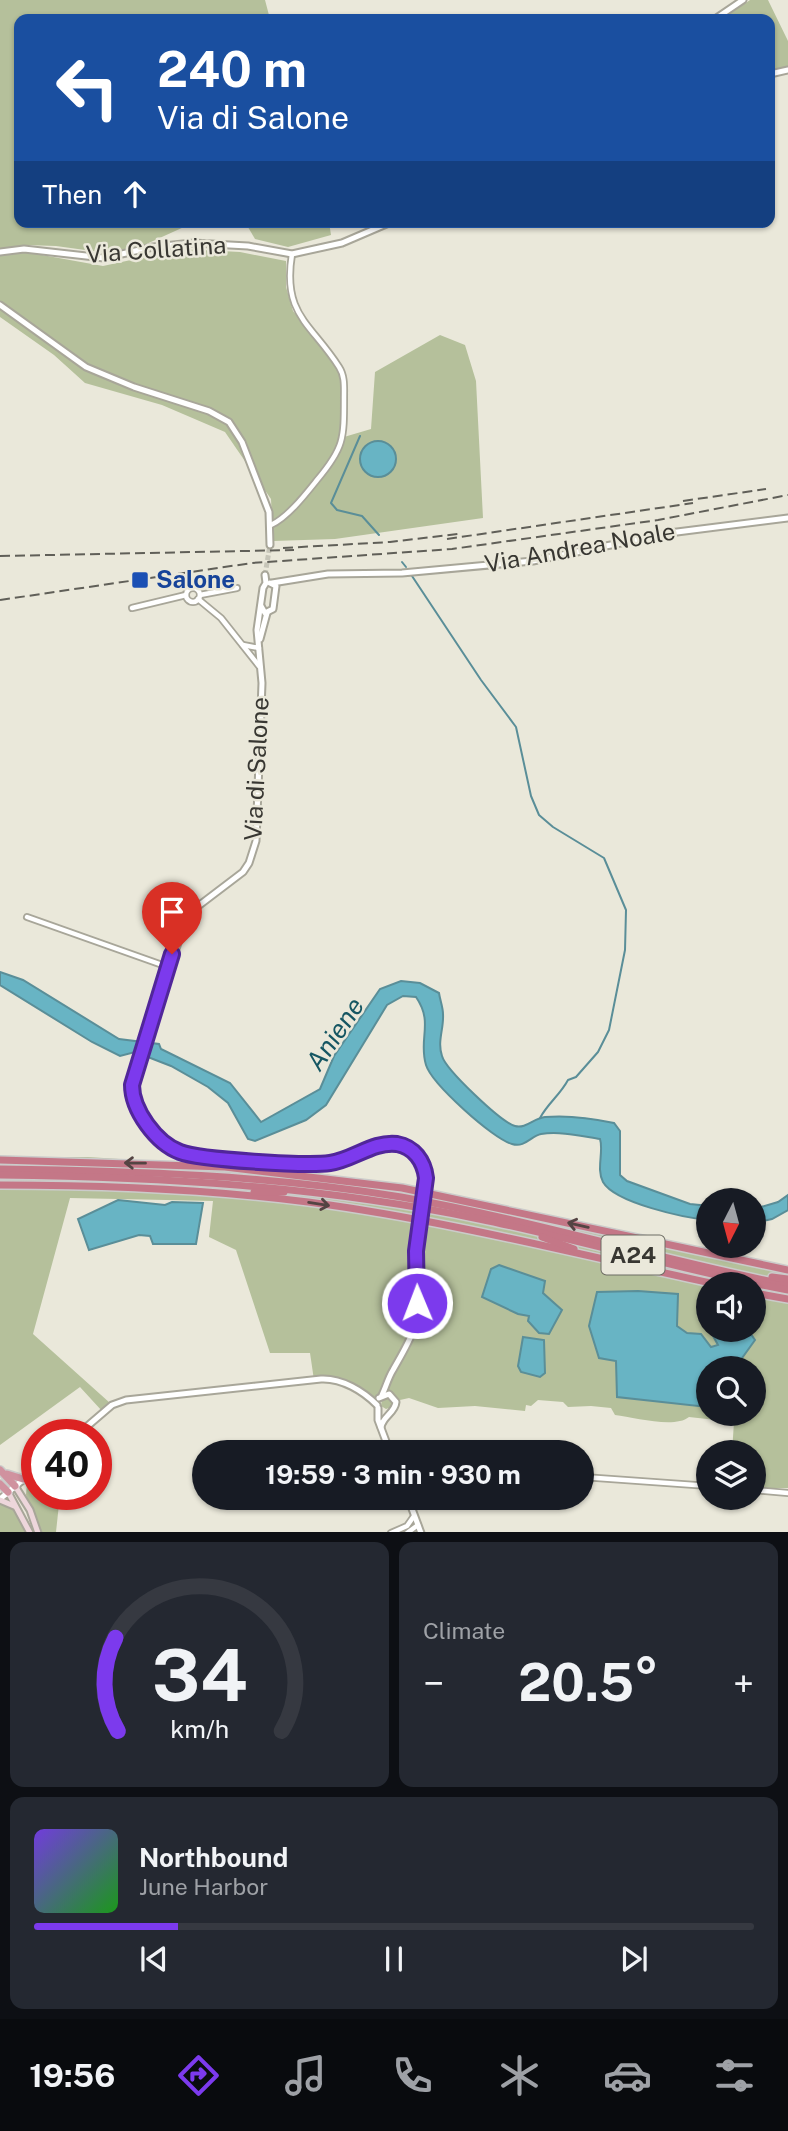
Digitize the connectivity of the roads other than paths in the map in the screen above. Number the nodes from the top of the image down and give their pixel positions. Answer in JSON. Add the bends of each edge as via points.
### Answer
{"nodes":[{"id":1,"x":743,"y":0,"type":"edge"},
{"id":2,"x":722,"y":14,"type":"edge"},
{"id":3,"x":377,"y":228,"type":"edge"},
{"id":4,"x":0,"y":252,"type":"edge"},
{"id":5,"x":292,"y":254,"type":"junction"},
{"id":6,"x":0,"y":305,"type":"edge"},
{"id":7,"x":788,"y":518,"type":"edge"},
{"id":8,"x":271,"y":524,"type":"junction"},
{"id":9,"x":270,"y":545,"type":"tunnel mouth"},
{"id":10,"x":265,"y":575,"type":"tunnel mouth"},
{"id":11,"x":288,"y":579,"type":"junction"},
{"id":12,"x":269,"y":583,"type":"junction"},
{"id":13,"x":237,"y":588,"type":"dead end"},
{"id":14,"x":277,"y":590,"type":"junction"},
{"id":15,"x":186,"y":595,"type":"junction"},
{"id":16,"x":199,"y":597,"type":"junction"},
{"id":17,"x":261,"y":606,"type":"junction"},
{"id":18,"x":132,"y":608,"type":"dead end"},
{"id":19,"x":267,"y":613,"type":"junction"},
{"id":20,"x":242,"y":645,"type":"junction"},
{"id":21,"x":259,"y":646,"type":"junction"},
{"id":22,"x":261,"y":670,"type":"junction"},
{"id":23,"x":27,"y":917,"type":"dead end"},
{"id":24,"x":168,"y":967,"type":"junction"},
{"id":25,"x":0,"y":1159,"type":"edge"},
{"id":26,"x":0,"y":1169,"type":"edge"},
{"id":27,"x":0,"y":1175,"type":"edge"},
{"id":28,"x":0,"y":1185,"type":"edge"},
{"id":29,"x":178,"y":1188,"type":"junction"},
{"id":30,"x":334,"y":1195,"type":"junction"},
{"id":31,"x":478,"y":1218,"type":"junction"},
{"id":32,"x":641,"y":1251,"type":"junction"},
{"id":33,"x":612,"y":1261,"type":"junction"},
{"id":34,"x":788,"y":1270,"type":"edge"},
{"id":35,"x":788,"y":1279,"type":"edge"},
{"id":36,"x":696,"y":1280,"type":"edge"},
{"id":37,"x":788,"y":1285,"type":"edge"},
{"id":38,"x":788,"y":1290,"type":"edge"},
{"id":39,"x":766,"y":1295,"type":"edge"},
{"id":40,"x":788,"y":1300,"type":"edge"},
{"id":41,"x":389,"y":1378,"type":"junction"},
{"id":42,"x":368,"y":1396,"type":"junction"},
{"id":43,"x":380,"y":1397,"type":"junction"},
{"id":44,"x":394,"y":1397,"type":"junction"},
{"id":45,"x":378,"y":1406,"type":"junction"},
{"id":46,"x":390,"y":1413,"type":"junction"},
{"id":47,"x":96,"y":1419,"type":"edge"},
{"id":48,"x":381,"y":1427,"type":"junction"},
{"id":49,"x":386,"y":1440,"type":"edge"},
{"id":50,"x":1,"y":1471,"type":"edge"},
{"id":51,"x":21,"y":1478,"type":"edge"},
{"id":52,"x":594,"y":1478,"type":"edge"},
{"id":53,"x":21,"y":1481,"type":"edge"},
{"id":54,"x":0,"y":1483,"type":"edge"},
{"id":55,"x":696,"y":1485,"type":"edge"},
{"id":56,"x":15,"y":1486,"type":"junction"},
{"id":57,"x":766,"y":1491,"type":"edge"},
{"id":58,"x":8,"y":1492,"type":"junction"},
{"id":59,"x":788,"y":1493,"type":"edge"},
{"id":60,"x":21,"y":1495,"type":"edge"},
{"id":61,"x":0,"y":1499,"type":"edge"},
{"id":62,"x":19,"y":1510,"type":"junction"},
{"id":63,"x":28,"y":1510,"type":"edge"},
{"id":64,"x":412,"y":1510,"type":"edge"},
{"id":65,"x":414,"y":1516,"type":"junction"},
{"id":66,"x":418,"y":1525,"type":"junction"},
{"id":67,"x":30,"y":1532,"type":"edge"},
{"id":68,"x":38,"y":1532,"type":"edge"},
{"id":69,"x":391,"y":1532,"type":"edge"},
{"id":70,"x":407,"y":1532,"type":"edge"},
{"id":71,"x":421,"y":1532,"type":"edge"}],
"edges":[{"from":1,"to":2,"type":"street"},
{"from":3,"to":5,"type":"street","name":"Via Collatina","via":[[342,243]]},
{"from":4,"to":5,"type":"street","name":"Via Collatina","via":[[24,249],[104,258],[202,243]]},
{"from":5,"to":8,"type":"street","via":[[292,298],[306,327],[343,376],[344,437],[328,468]]},
{"from":6,"to":8,"type":"street","via":[[86,367],[226,419],[242,442]]},
{"from":7,"to":11,"type":"street","name":"Via Andrea Noale","via":[[669,533],[533,561]]},
{"from":8,"to":9,"type":"street"},
{"from":10,"to":12,"type":"street","name":"Via di Salone"},
{"from":11,"to":12,"type":"street","name":"Via Andrea Noale"},
{"from":11,"to":14,"type":"street"},
{"from":12,"to":14,"type":"street","name":"Via di Salone"},
{"from":12,"to":17,"type":"street","name":"Via di Salone","via":[[263,587]]},
{"from":13,"to":16,"type":"street"},
{"from":14,"to":19,"type":"street","name":"Via di Salone","via":[[273,609]]},
{"from":15,"to":16,"type":"street","via":[[190,601]]},
{"from":15,"to":16,"type":"street","via":[[193,587]]},
{"from":15,"to":18,"type":"street"},
{"from":16,"to":20,"type":"street"},
{"from":17,"to":19,"type":"street"},
{"from":17,"to":21,"type":"street","name":"Via di Salone"},
{"from":19,"to":21,"type":"street","name":"Via di Salone"},
{"from":20,"to":21,"type":"street"},
{"from":20,"to":21,"type":"street","via":[[249,650]]},
{"from":20,"to":22,"type":"street"},
{"from":21,"to":22,"type":"street","name":"Via di Salone"},
{"from":22,"to":24,"type":"street","name":"Via di Salone","via":[[254,850],[243,872],[190,913]]},
{"from":23,"to":24,"type":"street"},
{"from":24,"to":41,"type":"street","name":"Via di Salone","bridge":true,"via":[[132,1092],[138,1109],[162,1140],[178,1152],[196,1156],[330,1164],[396,1144],[412,1150],[425,1167],[414,1330]]},
{"from":34,"to":25,"type":"highway","one_way":true,"via":[[389,1186],[225,1167]]},
{"from":26,"to":32,"type":"highway","number":"A24","via":[[200,1175],[329,1187],[485,1214]]},
{"from":27,"to":30,"type":"highway","number":"A24","via":[[188,1180]]},
{"from":28,"to":29,"type":"highway"},
{"from":29,"to":30,"type":"highway"},
{"from":29,"to":33,"type":"highway","one_way":true,"via":[[366,1211]]},
{"from":30,"to":31,"type":"highway","number":"A24"},
{"from":31,"to":33,"type":"highway"},
{"from":31,"to":38,"type":"highway","number":"A24"},
{"from":32,"to":35,"type":"highway"},
{"from":32,"to":37,"type":"highway","number":"A24"},
{"from":33,"to":36,"type":"highway"},
{"from":39,"to":40,"type":"highway"},
{"from":41,"to":43,"type":"street"},
{"from":41,"to":44,"type":"street"},
{"from":42,"to":43,"type":"street"},
{"from":42,"to":45,"type":"street"},
{"from":42,"to":47,"type":"street","via":[[328,1379],[126,1399]]},
{"from":43,"to":44,"type":"street"},
{"from":43,"to":45,"type":"street"},
{"from":44,"to":46,"type":"street","via":[[396,1406]]},
{"from":45,"to":46,"type":"street"},
{"from":45,"to":48,"type":"street"},
{"from":46,"to":48,"type":"street"},
{"from":48,"to":49,"type":"street"},
{"from":50,"to":51,"type":"highway"},
{"from":50,"to":56,"type":"highway"},
{"from":52,"to":55,"type":"street"},
{"from":53,"to":56,"type":"street"},
{"from":54,"to":58,"type":"highway"},
{"from":56,"to":58,"type":"street"},
{"from":56,"to":60,"type":"main road"},
{"from":57,"to":59,"type":"street"},
{"from":58,"to":61,"type":"street"},
{"from":58,"to":62,"type":"main road"},
{"from":61,"to":62,"type":"main road"},
{"from":62,"to":67,"type":"main road"},
{"from":63,"to":68,"type":"main road"},
{"from":64,"to":65,"type":"street"},
{"from":65,"to":66,"type":"street"},
{"from":65,"to":69,"type":"street","via":[[407,1526]]},
{"from":66,"to":70,"type":"street"},
{"from":66,"to":71,"type":"street"}]}
